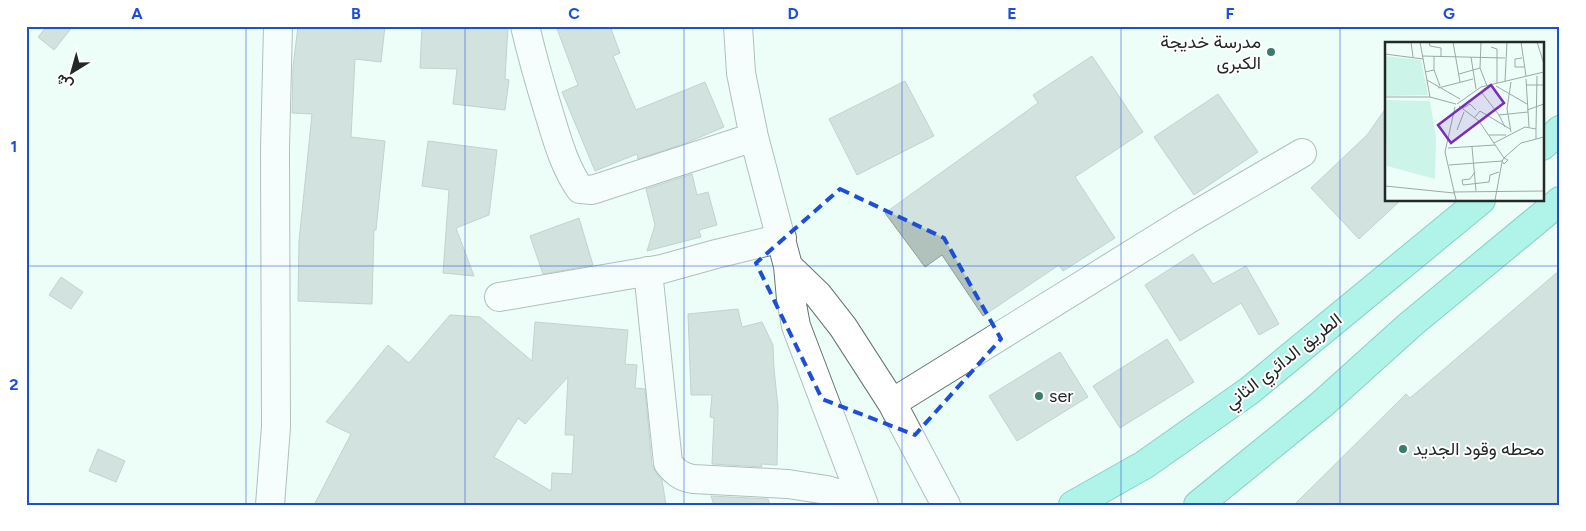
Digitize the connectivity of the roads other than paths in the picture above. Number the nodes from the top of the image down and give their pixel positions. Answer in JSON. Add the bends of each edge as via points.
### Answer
{"nodes":[{"id":1,"x":278,"y":26,"type":"edge"},
{"id":2,"x":525,"y":26,"type":"edge"},
{"id":3,"x":738,"y":26,"type":"edge"},
{"id":4,"x":1560,"y":130,"type":"edge"},
{"id":5,"x":754,"y":137,"type":"junction"},
{"id":6,"x":1544,"y":144,"type":"edge"},
{"id":7,"x":1302,"y":153,"type":"dead end"},
{"id":8,"x":1480,"y":201,"type":"edge"},
{"id":9,"x":1560,"y":201,"type":"edge"},
{"id":10,"x":782,"y":238,"type":"junction"},
{"id":11,"x":788,"y":266,"type":"junction"},
{"id":12,"x":648,"y":271,"type":"junction"},
{"id":13,"x":499,"y":297,"type":"dead end"},
{"id":14,"x":892,"y":403,"type":"junction"},
{"id":15,"x":863,"y":503,"type":"edge"},
{"id":16,"x":270,"y":505,"type":"edge"},
{"id":17,"x":946,"y":505,"type":"edge"},
{"id":18,"x":1073,"y":505,"type":"edge"},
{"id":19,"x":1198,"y":505,"type":"edge"}],
"edges":[{"from":1,"to":16,"type":"street","via":[[276,428]]},
{"from":2,"to":5,"type":"street","via":[[559,147],[580,189],[592,190]]},
{"from":3,"to":5,"type":"street","via":[[741,73]]},
{"from":4,"to":6,"type":"main road"},
{"from":5,"to":10,"type":"street"},
{"from":7,"to":14,"type":"street","via":[[1187,220]]},
{"from":8,"to":18,"type":"main road","name":"الطريق الدائري الثاني","via":[[1249,391],[1144,465]]},
{"from":9,"to":19,"type":"main road"},
{"from":10,"to":11,"type":"street"},
{"from":10,"to":12,"type":"street"},
{"from":11,"to":14,"type":"street","via":[[818,294],[838,320]]},
{"from":11,"to":15,"type":"street","via":[[796,326]]},
{"from":12,"to":13,"type":"street"},
{"from":12,"to":15,"type":"street","via":[[668,463],[673,470],[693,479],[788,484],[827,490]]},
{"from":14,"to":17,"type":"street"}]}
